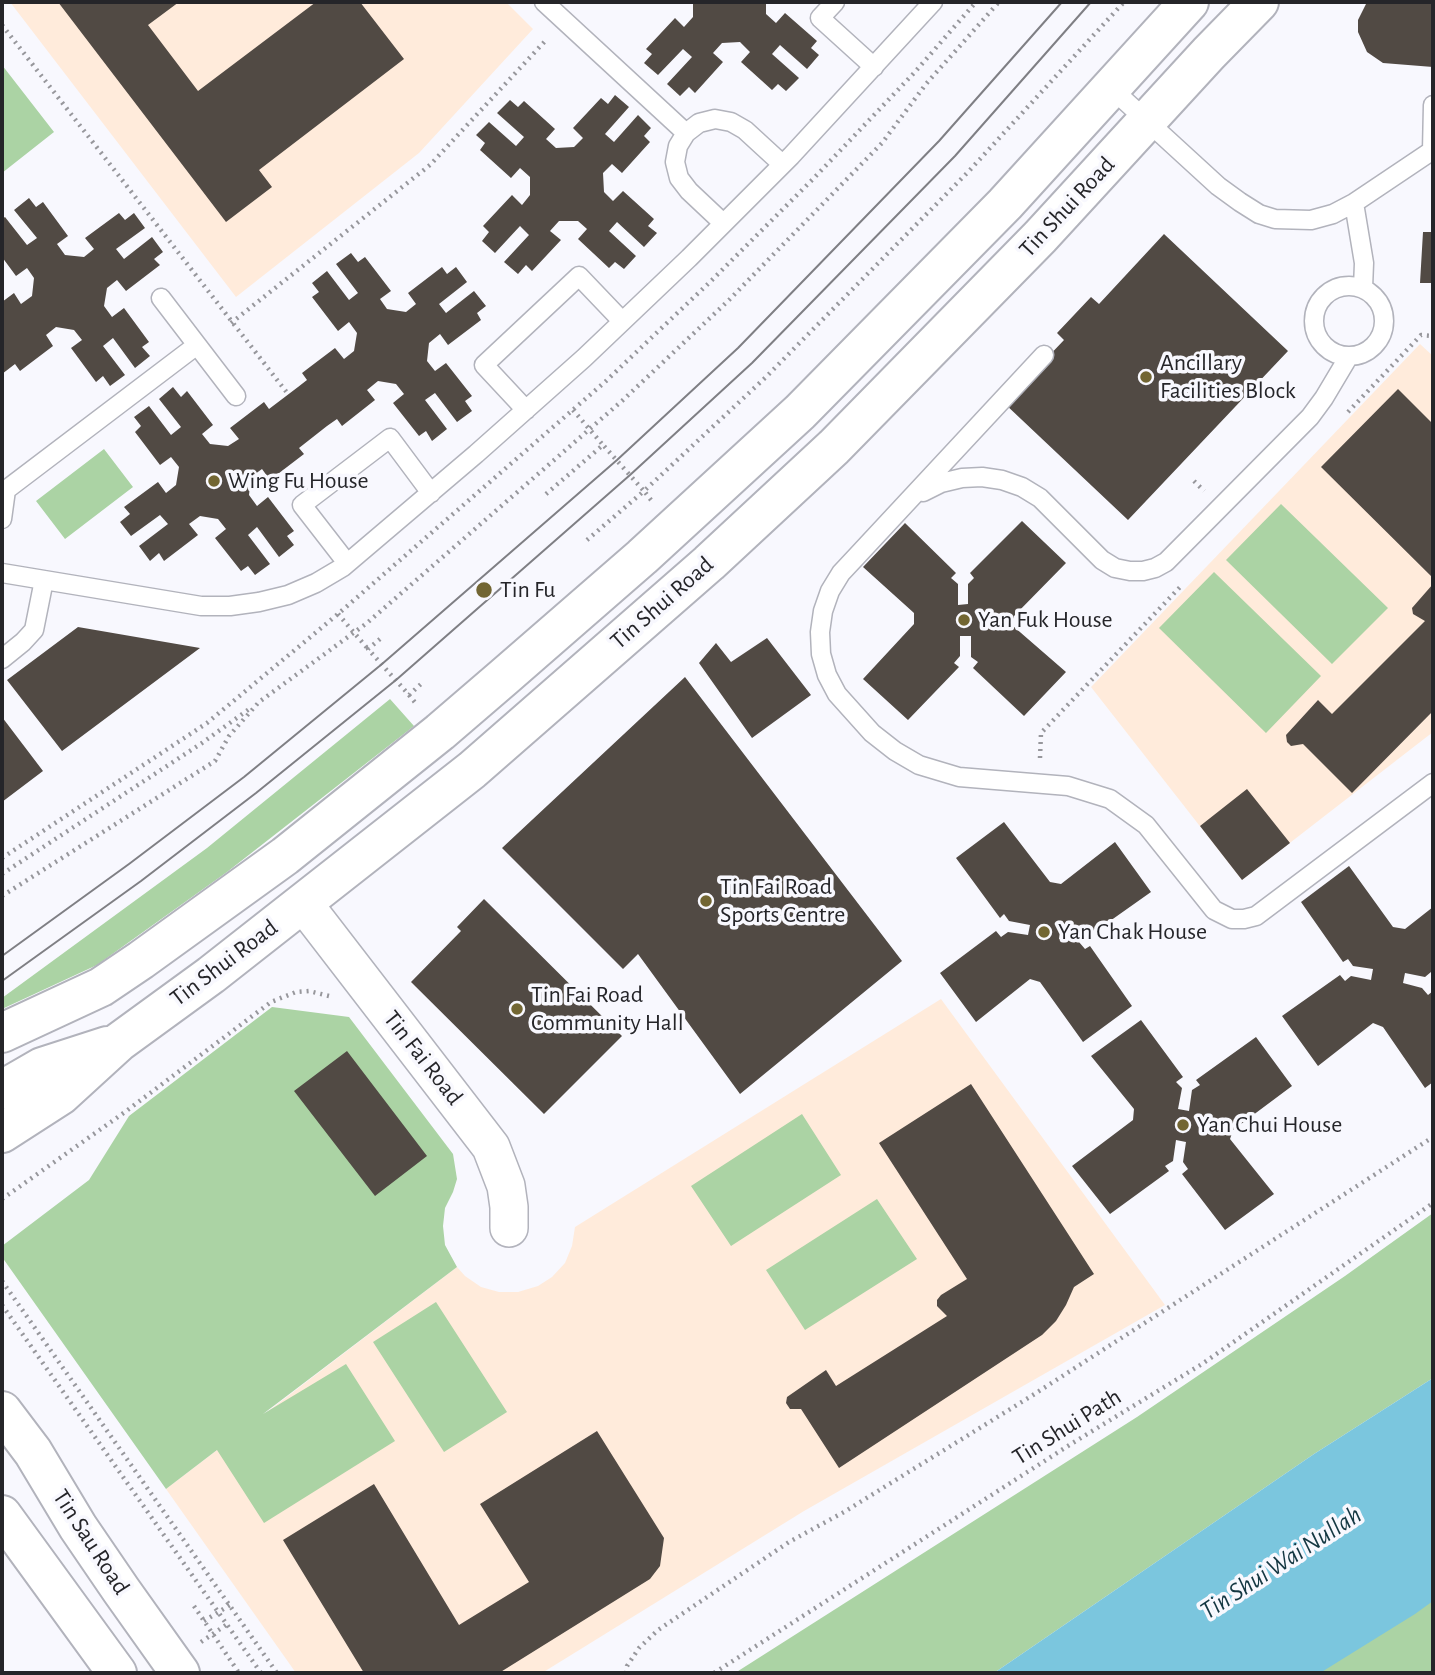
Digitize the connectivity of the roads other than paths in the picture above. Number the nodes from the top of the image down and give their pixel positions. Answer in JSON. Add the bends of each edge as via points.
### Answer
{"nodes":[{"id":1,"x":544,"y":2,"type":"edge"},
{"id":2,"x":835,"y":2,"type":"edge"},
{"id":3,"x":933,"y":2,"type":"edge"},
{"id":4,"x":1189,"y":2,"type":"edge"},
{"id":5,"x":1258,"y":2,"type":"edge"},
{"id":6,"x":874,"y":67,"type":"junction"},
{"id":7,"x":1111,"y":88,"type":"junction"},
{"id":8,"x":1433,"y":105,"type":"edge"},
{"id":9,"x":1146,"y":120,"type":"junction"},
{"id":10,"x":686,"y":133,"type":"junction"},
{"id":11,"x":1433,"y":150,"type":"edge"},
{"id":12,"x":782,"y":164,"type":"junction"},
{"id":13,"x":1354,"y":203,"type":"junction"},
{"id":14,"x":723,"y":223,"type":"junction"},
{"id":15,"x":1363,"y":288,"type":"junction"},
{"id":16,"x":161,"y":298,"type":"dead end"},
{"id":17,"x":622,"y":321,"type":"junction"},
{"id":18,"x":197,"y":345,"type":"junction"},
{"id":19,"x":1044,"y":355,"type":"dead end"},
{"id":20,"x":1349,"y":356,"type":"junction"},
{"id":21,"x":236,"y":396,"type":"dead end"},
{"id":22,"x":526,"y":410,"type":"junction"},
{"id":23,"x":431,"y":492,"type":"junction"},
{"id":24,"x":906,"y":504,"type":"junction"},
{"id":25,"x":2,"y":519,"type":"edge"},
{"id":26,"x":347,"y":564,"type":"junction"},
{"id":27,"x":2,"y":573,"type":"edge"},
{"id":28,"x":44,"y":580,"type":"junction"},
{"id":29,"x":2,"y":659,"type":"edge"},
{"id":30,"x":1433,"y":783,"type":"edge"},
{"id":31,"x":303,"y":903,"type":"junction"},
{"id":32,"x":2,"y":1033,"type":"edge"},
{"id":33,"x":119,"y":1042,"type":"junction"},
{"id":34,"x":2,"y":1090,"type":"edge"},
{"id":35,"x":2,"y":1133,"type":"edge"},
{"id":36,"x":509,"y":1228,"type":"dead end"},
{"id":37,"x":2,"y":1411,"type":"edge"},
{"id":38,"x":2,"y":1515,"type":"edge"},
{"id":39,"x":191,"y":1660,"type":"edge"},
{"id":40,"x":117,"y":1673,"type":"edge"}],
"edges":[{"from":1,"to":10,"type":"lane"},
{"from":2,"to":6,"type":"lane","via":[[820,18]]},
{"from":3,"to":6,"type":"lane"},
{"from":4,"to":7,"type":"main road","name":"Tin Shui Road"},
{"from":5,"to":9,"type":"main road","name":"Tin Shui Road"},
{"from":6,"to":12,"type":"lane"},
{"from":7,"to":9,"type":"lane"},
{"from":7,"to":32,"type":"main road","name":"Tin Shui Road","via":[[1005,204],[800,412],[440,732],[285,856],[141,960],[101,987]]},
{"from":8,"to":11,"type":"lane"},
{"from":9,"to":13,"type":"lane","via":[[1218,186],[1259,214],[1311,220]]},
{"from":9,"to":31,"type":"main road","name":"Tin Shui Road","via":[[1040,237],[834,447],[472,770]]},
{"from":10,"to":12,"type":"lane","via":[[715,119],[731,122]]},
{"from":10,"to":14,"type":"lane","via":[[675,162],[679,178]]},
{"from":11,"to":13,"type":"lane"},
{"from":12,"to":14,"type":"lane"},
{"from":13,"to":15,"type":"lane","via":[[1364,263]]},
{"from":14,"to":17,"type":"lane"},
{"from":15,"to":20,"type":"lane","via":[[1380,305],[1384,328],[1371,349]]},
{"from":15,"to":20,"type":"lane","via":[[1340,286],[1321,298],[1315,308],[1319,341],[1337,355]]},
{"from":16,"to":18,"type":"lane"},
{"from":17,"to":22,"type":"lane"},
{"from":17,"to":22,"type":"lane","via":[[579,276],[484,365]]},
{"from":18,"to":21,"type":"lane"},
{"from":18,"to":25,"type":"lane","via":[[6,490]]},
{"from":19,"to":24,"type":"lane"},
{"from":20,"to":24,"type":"lane","via":[[1310,417],[1155,568],[1115,568],[1040,498],[1002,480],[952,481]]},
{"from":22,"to":23,"type":"lane"},
{"from":23,"to":26,"type":"lane"},
{"from":23,"to":26,"type":"lane","via":[[390,438],[302,505]]},
{"from":24,"to":30,"type":"lane","via":[[848,565],[830,591],[823,611],[821,654],[836,694],[872,733],[919,765],[960,777],[1038,783],[1110,799],[1146,825],[1214,909],[1222,916],[1244,919],[1256,916]]},
{"from":26,"to":28,"type":"lane","via":[[288,595],[230,606],[201,606]]},
{"from":27,"to":28,"type":"lane"},
{"from":28,"to":29,"type":"lane","via":[[34,630]]},
{"from":31,"to":33,"type":"main road","name":"Tin Shui Road"},
{"from":31,"to":36,"type":"street","name":"Tin Fai Road","via":[[491,1147],[506,1186]]},
{"from":33,"to":34,"type":"main road","via":[[42,1067]]},
{"from":33,"to":35,"type":"main road","name":"Tin Shui Road","via":[[61,1095]]},
{"from":37,"to":39,"type":"main road","name":"Tin Sau Road","via":[[121,1590]]},
{"from":38,"to":40,"type":"main road"}]}
